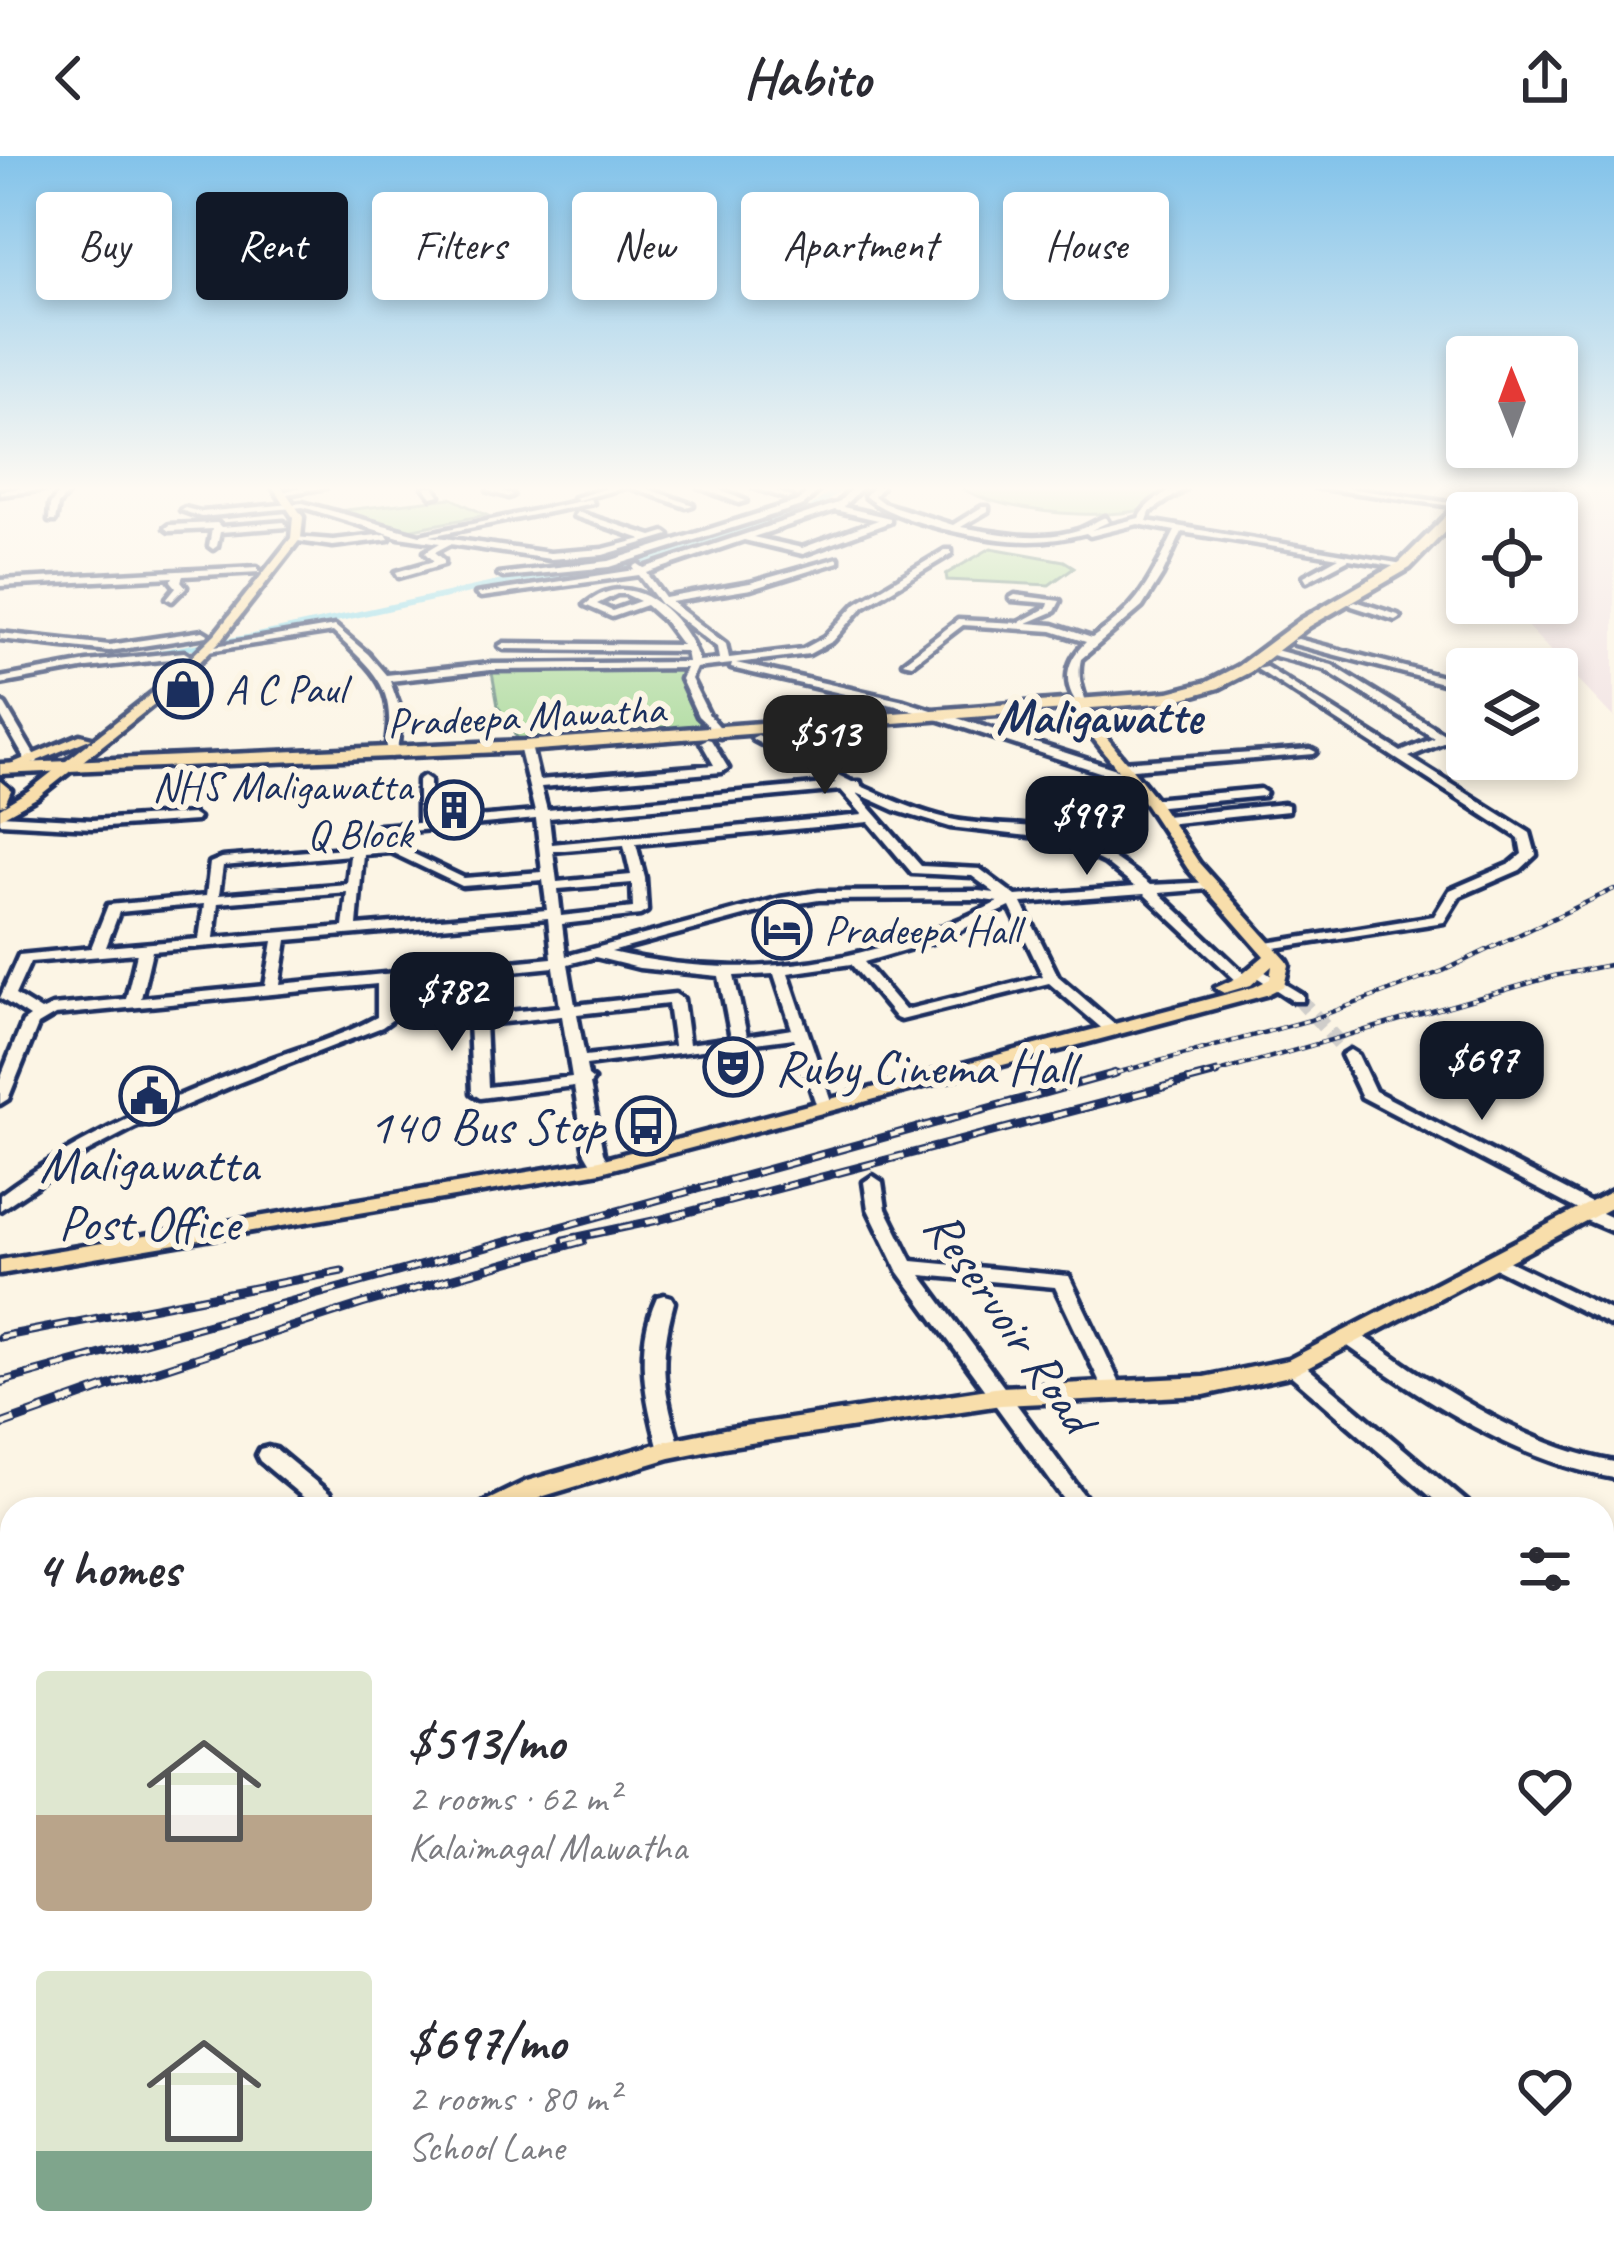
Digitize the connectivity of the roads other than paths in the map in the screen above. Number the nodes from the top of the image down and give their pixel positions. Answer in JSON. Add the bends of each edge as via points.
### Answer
{"nodes":[{"id":1,"x":180,"y":586,"type":"edge"},
{"id":2,"x":245,"y":586,"type":"edge"},
{"id":3,"x":254,"y":586,"type":"edge"},
{"id":4,"x":539,"y":586,"type":"edge"},
{"id":5,"x":654,"y":586,"type":"edge"},
{"id":6,"x":753,"y":586,"type":"edge"},
{"id":7,"x":892,"y":586,"type":"edge"},
{"id":8,"x":1152,"y":586,"type":"edge"},
{"id":9,"x":1369,"y":586,"type":"edge"},
{"id":10,"x":1385,"y":586,"type":"edge"},
{"id":11,"x":481,"y":594,"type":"dead end"},
{"id":12,"x":172,"y":598,"type":"dead end"},
{"id":13,"x":1016,"y":598,"type":"dead end"},
{"id":14,"x":663,"y":601,"type":"junction"},
{"id":15,"x":645,"y":602,"type":"junction"},
{"id":16,"x":1355,"y":604,"type":"junction"},
{"id":17,"x":1395,"y":616,"type":"dead end"},
{"id":18,"x":1018,"y":624,"type":"junction"},
{"id":19,"x":0,"y":636,"type":"edge"},
{"id":20,"x":1089,"y":640,"type":"junction"},
{"id":21,"x":1298,"y":642,"type":"junction"},
{"id":22,"x":201,"y":645,"type":"junction"},
{"id":23,"x":504,"y":646,"type":"dead end"},
{"id":24,"x":558,"y":647,"type":"junction"},
{"id":25,"x":692,"y":648,"type":"junction"},
{"id":26,"x":1271,"y":658,"type":"junction"},
{"id":27,"x":725,"y":662,"type":"junction"},
{"id":28,"x":908,"y":662,"type":"dead end"},
{"id":29,"x":693,"y":664,"type":"junction"},
{"id":30,"x":550,"y":668,"type":"junction"},
{"id":31,"x":386,"y":678,"type":"junction"},
{"id":32,"x":0,"y":681,"type":"edge"},
{"id":33,"x":1446,"y":681,"type":"edge"},
{"id":34,"x":152,"y":685,"type":"junction"},
{"id":35,"x":170,"y":686,"type":"junction"},
{"id":36,"x":0,"y":705,"type":"edge"},
{"id":37,"x":1084,"y":710,"type":"junction"},
{"id":38,"x":946,"y":720,"type":"junction"},
{"id":39,"x":1446,"y":737,"type":"edge"},
{"id":40,"x":714,"y":738,"type":"junction"},
{"id":41,"x":758,"y":738,"type":"junction"},
{"id":42,"x":1442,"y":738,"type":"junction"},
{"id":43,"x":525,"y":749,"type":"junction"},
{"id":44,"x":1310,"y":752,"type":"dead end"},
{"id":45,"x":392,"y":754,"type":"junction"},
{"id":46,"x":1401,"y":756,"type":"junction"},
{"id":47,"x":32,"y":760,"type":"junction"},
{"id":48,"x":68,"y":764,"type":"junction"},
{"id":49,"x":1126,"y":772,"type":"junction"},
{"id":50,"x":424,"y":780,"type":"dead end"},
{"id":51,"x":2,"y":782,"type":"edge"},
{"id":52,"x":536,"y":784,"type":"junction"},
{"id":53,"x":44,"y":785,"type":"junction"},
{"id":54,"x":851,"y":786,"type":"junction"},
{"id":55,"x":1260,"y":793,"type":"dead end"},
{"id":56,"x":1152,"y":802,"type":"junction"},
{"id":57,"x":1284,"y":808,"type":"dead end"},
{"id":58,"x":542,"y":815,"type":"junction"},
{"id":59,"x":0,"y":816,"type":"edge"},
{"id":60,"x":191,"y":818,"type":"dead end"},
{"id":61,"x":872,"y":818,"type":"junction"},
{"id":62,"x":1165,"y":820,"type":"junction"},
{"id":63,"x":424,"y":826,"type":"junction"},
{"id":64,"x":379,"y":830,"type":"dead end"},
{"id":65,"x":629,"y":840,"type":"junction"},
{"id":66,"x":546,"y":848,"type":"junction"},
{"id":67,"x":357,"y":851,"type":"junction"},
{"id":68,"x":638,"y":878,"type":"junction"},
{"id":69,"x":551,"y":880,"type":"junction"},
{"id":70,"x":1209,"y":885,"type":"junction"},
{"id":71,"x":355,"y":887,"type":"junction"},
{"id":72,"x":1145,"y":891,"type":"junction"},
{"id":73,"x":211,"y":900,"type":"junction"},
{"id":74,"x":1013,"y":900,"type":"junction"},
{"id":75,"x":615,"y":914,"type":"junction"},
{"id":76,"x":555,"y":917,"type":"junction"},
{"id":77,"x":350,"y":930,"type":"junction"},
{"id":78,"x":281,"y":936,"type":"junction"},
{"id":79,"x":206,"y":942,"type":"junction"},
{"id":80,"x":625,"y":946,"type":"junction"},
{"id":81,"x":146,"y":947,"type":"junction"},
{"id":82,"x":97,"y":952,"type":"junction"},
{"id":83,"x":600,"y":954,"type":"junction"},
{"id":84,"x":854,"y":959,"type":"junction"},
{"id":85,"x":560,"y":962,"type":"junction"},
{"id":86,"x":1264,"y":967,"type":"junction"},
{"id":87,"x":670,"y":970,"type":"junction"},
{"id":88,"x":726,"y":972,"type":"junction"},
{"id":89,"x":781,"y":975,"type":"junction"},
{"id":90,"x":1052,"y":978,"type":"junction"},
{"id":91,"x":383,"y":980,"type":"junction"},
{"id":92,"x":272,"y":991,"type":"junction"},
{"id":93,"x":1298,"y":998,"type":"tunnel mouth"},
{"id":94,"x":675,"y":999,"type":"junction"},
{"id":95,"x":132,"y":1004,"type":"junction"},
{"id":96,"x":1176,"y":1006,"type":"junction"},
{"id":97,"x":570,"y":1009,"type":"junction"},
{"id":98,"x":38,"y":1015,"type":"junction"},
{"id":99,"x":1105,"y":1024,"type":"junction"},
{"id":100,"x":798,"y":1033,"type":"junction"},
{"id":101,"x":740,"y":1042,"type":"junction"},
{"id":102,"x":682,"y":1050,"type":"junction"},
{"id":103,"x":1350,"y":1055,"type":"tunnel mouth"},
{"id":104,"x":581,"y":1061,"type":"junction"},
{"id":105,"x":584,"y":1080,"type":"junction"},
{"id":106,"x":0,"y":1099,"type":"edge"},
{"id":107,"x":821,"y":1099,"type":"junction"},
{"id":108,"x":597,"y":1159,"type":"junction"},
{"id":109,"x":873,"y":1182,"type":"dead end"},
{"id":110,"x":1614,"y":1197,"type":"edge"},
{"id":111,"x":0,"y":1204,"type":"edge"},
{"id":112,"x":1590,"y":1213,"type":"junction"},
{"id":113,"x":1614,"y":1226,"type":"edge"},
{"id":114,"x":0,"y":1255,"type":"edge"},
{"id":115,"x":1496,"y":1261,"type":"junction"},
{"id":116,"x":0,"y":1267,"type":"edge"},
{"id":117,"x":905,"y":1267,"type":"junction"},
{"id":118,"x":664,"y":1302,"type":"dead end"},
{"id":119,"x":1614,"y":1320,"type":"edge"},
{"id":120,"x":1349,"y":1337,"type":"junction"},
{"id":121,"x":1294,"y":1367,"type":"junction"},
{"id":122,"x":1114,"y":1392,"type":"junction"},
{"id":123,"x":1000,"y":1396,"type":"junction"},
{"id":124,"x":670,"y":1449,"type":"junction"},
{"id":125,"x":268,"y":1456,"type":"dead end"},
{"id":126,"x":1614,"y":1470,"type":"edge"},
{"id":127,"x":319,"y":1497,"type":"edge"},
{"id":128,"x":518,"y":1497,"type":"edge"},
{"id":129,"x":1075,"y":1497,"type":"edge"},
{"id":130,"x":1446,"y":1497,"type":"edge"}],
"edges":[{"from":1,"to":12,"type":"street"},
{"from":2,"to":22,"type":"main road"},
{"from":3,"to":22,"type":"main road"},
{"from":4,"to":11,"type":"street"},
{"from":5,"to":14,"type":"street"},
{"from":6,"to":14,"type":"street"},
{"from":7,"to":27,"type":"street","via":[[805,652]]},
{"from":8,"to":20,"type":"street","via":[[1132,613]]},
{"from":9,"to":26,"type":"highway","via":[[1305,622]]},
{"from":10,"to":16,"type":"highway"},
{"from":13,"to":18,"type":"street","via":[[1055,601]]},
{"from":14,"to":27,"type":"street","via":[[722,646]]},
{"from":15,"to":15,"type":"street","via":[[608,614],[590,605],[623,591]]},
{"from":15,"to":25,"type":"street"},
{"from":16,"to":17,"type":"street"},
{"from":16,"to":21,"type":"highway"},
{"from":18,"to":20,"type":"street"},
{"from":18,"to":28,"type":"street","via":[[956,624]]},
{"from":19,"to":22,"type":"street","via":[[109,648]]},
{"from":20,"to":37,"type":"street","via":[[1077,655],[1072,686]]},
{"from":21,"to":26,"type":"highway"},
{"from":21,"to":33,"type":"street"},
{"from":22,"to":31,"type":"street","via":[[333,628]]},
{"from":22,"to":32,"type":"street"},
{"from":22,"to":34,"type":"main road"},
{"from":22,"to":35,"type":"main road"},
{"from":23,"to":24,"type":"street"},
{"from":24,"to":25,"type":"street"},
{"from":24,"to":30,"type":"street"},
{"from":25,"to":29,"type":"street"},
{"from":26,"to":37,"type":"highway","name":"Pradeepa Mawatha","via":[[1191,693]]},
{"from":26,"to":42,"type":"street","via":[[1328,667]]},
{"from":26,"to":46,"type":"street"},
{"from":27,"to":29,"type":"street"},
{"from":27,"to":38,"type":"street"},
{"from":29,"to":30,"type":"street"},
{"from":29,"to":40,"type":"street","via":[[686,679]]},
{"from":30,"to":31,"type":"street"},
{"from":31,"to":45,"type":"street","via":[[398,718]]},
{"from":34,"to":35,"type":"main road"},
{"from":34,"to":47,"type":"main road","via":[[84,739]]},
{"from":35,"to":48,"type":"main road"},
{"from":36,"to":47,"type":"street"},
{"from":37,"to":38,"type":"highway","name":"Pradeepa Mawatha"},
{"from":37,"to":49,"type":"main road"},
{"from":38,"to":40,"type":"highway","name":"Pradeepa Mawatha"},
{"from":38,"to":41,"type":"highway","name":"Pradeepa Mawatha"},
{"from":38,"to":49,"type":"street"},
{"from":39,"to":42,"type":"street"},
{"from":40,"to":41,"type":"highway","name":"Pradeepa Mawatha"},
{"from":40,"to":43,"type":"highway","name":"Pradeepa Mawatha"},
{"from":40,"to":52,"type":"street","via":[[722,768]]},
{"from":41,"to":54,"type":"street"},
{"from":42,"to":46,"type":"street"},
{"from":43,"to":45,"type":"highway","name":"Pradeepa Mawatha"},
{"from":43,"to":52,"type":"street"},
{"from":43,"to":53,"type":"highway","name":"Pradeepa Mawatha","via":[[95,774]]},
{"from":44,"to":49,"type":"street"},
{"from":45,"to":48,"type":"highway","name":"Pradeepa Mawatha"},
{"from":46,"to":86,"type":"street","via":[[1525,836],[1529,855],[1455,893],[1439,919]]},
{"from":47,"to":51,"type":"main road"},
{"from":48,"to":51,"type":"highway","name":"Pradeepa Mawatha"},
{"from":48,"to":53,"type":"main road"},
{"from":49,"to":56,"type":"main road"},
{"from":50,"to":63,"type":"street"},
{"from":52,"to":58,"type":"street"},
{"from":53,"to":59,"type":"main road"},
{"from":54,"to":58,"type":"street"},
{"from":54,"to":61,"type":"street"},
{"from":54,"to":72,"type":"street","via":[[954,824],[1058,836]]},
{"from":55,"to":56,"type":"street"},
{"from":56,"to":62,"type":"main road"},
{"from":57,"to":62,"type":"street"},
{"from":58,"to":63,"type":"street"},
{"from":58,"to":66,"type":"street"},
{"from":59,"to":60,"type":"street","via":[[92,824]]},
{"from":61,"to":65,"type":"street"},
{"from":61,"to":74,"type":"street","via":[[917,870],[975,872]]},
{"from":62,"to":70,"type":"main road"},
{"from":63,"to":64,"type":"street"},
{"from":65,"to":66,"type":"street"},
{"from":65,"to":68,"type":"street"},
{"from":66,"to":69,"type":"street"},
{"from":67,"to":69,"type":"street","via":[[402,850],[462,882]]},
{"from":67,"to":71,"type":"street"},
{"from":67,"to":73,"type":"street","via":[[217,863]]},
{"from":68,"to":69,"type":"street"},
{"from":68,"to":75,"type":"street","via":[[642,909]]},
{"from":69,"to":76,"type":"street"},
{"from":70,"to":72,"type":"street"},
{"from":70,"to":86,"type":"main road"},
{"from":71,"to":73,"type":"street"},
{"from":71,"to":77,"type":"street"},
{"from":72,"to":74,"type":"street"},
{"from":72,"to":86,"type":"street"},
{"from":73,"to":79,"type":"street"},
{"from":73,"to":82,"type":"street","via":[[113,908]]},
{"from":74,"to":80,"type":"street","via":[[819,896]]},
{"from":74,"to":84,"type":"street","via":[[936,937]]},
{"from":74,"to":90,"type":"street"},
{"from":75,"to":76,"type":"street"},
{"from":75,"to":80,"type":"street"},
{"from":76,"to":77,"type":"street"},
{"from":76,"to":85,"type":"street"},
{"from":77,"to":78,"type":"street"},
{"from":78,"to":79,"type":"street"},
{"from":78,"to":92,"type":"street"},
{"from":79,"to":81,"type":"street"},
{"from":80,"to":83,"type":"street"},
{"from":81,"to":82,"type":"street"},
{"from":81,"to":95,"type":"street"},
{"from":82,"to":98,"type":"street","via":[[24,958],[7,997]]},
{"from":83,"to":85,"type":"street"},
{"from":83,"to":87,"type":"street"},
{"from":84,"to":89,"type":"street"},
{"from":84,"to":90,"type":"street","via":[[901,1015]]},
{"from":85,"to":91,"type":"street"},
{"from":85,"to":97,"type":"street"},
{"from":86,"to":93,"type":"street"},
{"from":86,"to":96,"type":"main road"},
{"from":86,"to":96,"type":"main road"},
{"from":87,"to":88,"type":"street"},
{"from":87,"to":94,"type":"street"},
{"from":88,"to":89,"type":"street"},
{"from":88,"to":101,"type":"street"},
{"from":89,"to":100,"type":"street"},
{"from":90,"to":99,"type":"street"},
{"from":91,"to":92,"type":"street"},
{"from":91,"to":111,"type":"street","via":[[385,1018],[377,1024],[70,1155]]},
{"from":92,"to":95,"type":"street"},
{"from":94,"to":97,"type":"street"},
{"from":94,"to":102,"type":"street"},
{"from":95,"to":98,"type":"street"},
{"from":96,"to":99,"type":"main road"},
{"from":97,"to":104,"type":"street"},
{"from":97,"to":105,"type":"street","via":[[477,1020],[479,1091]]},
{"from":98,"to":106,"type":"street"},
{"from":99,"to":107,"type":"main road"},
{"from":100,"to":101,"type":"street"},
{"from":100,"to":107,"type":"street"},
{"from":101,"to":102,"type":"street"},
{"from":102,"to":104,"type":"street"},
{"from":103,"to":112,"type":"street","via":[[1368,1094]]},
{"from":104,"to":105,"type":"street"},
{"from":105,"to":108,"type":"street"},
{"from":107,"to":108,"type":"main road"},
{"from":108,"to":114,"type":"main road"},
{"from":108,"to":116,"type":"main road"},
{"from":109,"to":117,"type":"street","name":"Reservoir Road"},
{"from":110,"to":112,"type":"main road"},
{"from":112,"to":113,"type":"street"},
{"from":112,"to":115,"type":"main road"},
{"from":115,"to":119,"type":"street"},
{"from":115,"to":120,"type":"main road"},
{"from":117,"to":122,"type":"street","via":[[1062,1281]]},
{"from":117,"to":123,"type":"street","name":"Reservoir Road"},
{"from":118,"to":124,"type":"street","via":[[649,1354]]},
{"from":120,"to":121,"type":"main road"},
{"from":120,"to":126,"type":"street","via":[[1460,1408],[1576,1465]]},
{"from":121,"to":122,"type":"main road","via":[[1204,1387]]},
{"from":121,"to":130,"type":"street"},
{"from":122,"to":123,"type":"main road"},
{"from":123,"to":124,"type":"main road"},
{"from":123,"to":129,"type":"street","name":"Reservoir Road"},
{"from":124,"to":128,"type":"main road"},
{"from":125,"to":127,"type":"street"}]}
